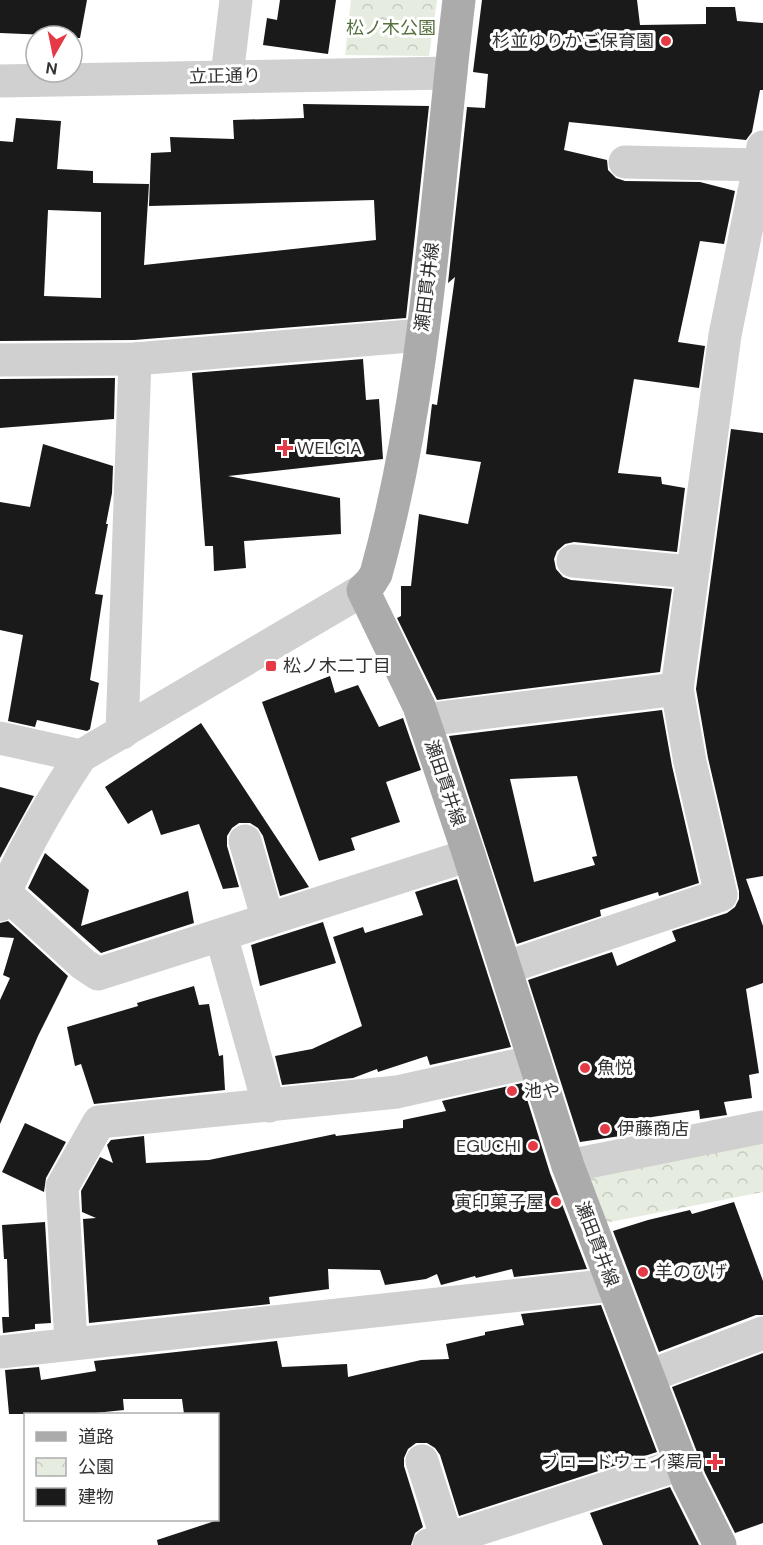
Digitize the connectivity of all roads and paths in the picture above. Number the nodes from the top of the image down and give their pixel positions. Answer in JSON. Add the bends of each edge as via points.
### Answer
{"nodes":[{"id":1,"x":236,"y":0,"type":"edge"},
{"id":2,"x":459,"y":0,"type":"edge"},
{"id":3,"x":450,"y":73,"type":"junction"},
{"id":4,"x":227,"y":76,"type":"junction"},
{"id":5,"x":0,"y":81,"type":"edge"},
{"id":6,"x":761,"y":156,"type":"edge"},
{"id":7,"x":625,"y":162,"type":"dead end"},
{"id":8,"x":422,"y":335,"type":"junction"},
{"id":9,"x":135,"y":359,"type":"junction"},
{"id":10,"x":0,"y":360,"type":"edge"},
{"id":11,"x":573,"y":561,"type":"dead end"},
{"id":12,"x":691,"y":572,"type":"junction"},
{"id":13,"x":363,"y":590,"type":"junction"},
{"id":14,"x":677,"y":689,"type":"junction"},
{"id":15,"x":424,"y":720,"type":"junction"},
{"id":16,"x":122,"y":733,"type":"junction"},
{"id":17,"x":0,"y":738,"type":"edge"},
{"id":18,"x":81,"y":756,"type":"junction"},
{"id":19,"x":245,"y":841,"type":"dead end"},
{"id":20,"x":470,"y":855,"type":"junction"},
{"id":21,"x":2,"y":899,"type":"edge"},
{"id":22,"x":268,"y":920,"type":"junction"},
{"id":23,"x":221,"y":935,"type":"junction"},
{"id":24,"x":505,"y":968,"type":"junction"},
{"id":25,"x":534,"y":1061,"type":"junction"},
{"id":26,"x":269,"y":1106,"type":"junction"},
{"id":27,"x":763,"y":1127,"type":"edge"},
{"id":28,"x":568,"y":1166,"type":"junction"},
{"id":29,"x":612,"y":1285,"type":"junction"},
{"id":30,"x":763,"y":1333,"type":"edge"},
{"id":31,"x":71,"y":1343,"type":"junction"},
{"id":32,"x":0,"y":1352,"type":"edge"},
{"id":33,"x":649,"y":1376,"type":"junction"},
{"id":34,"x":422,"y":1461,"type":"dead end"},
{"id":35,"x":681,"y":1464,"type":"junction"},
{"id":36,"x":438,"y":1542,"type":"edge"},
{"id":37,"x":720,"y":1545,"type":"edge"}],
"edges":[{"from":1,"to":4,"type":"street"},
{"from":2,"to":3,"type":"main road","name":"瀬田貫井線"},
{"from":3,"to":4,"type":"street","name":"立正通り"},
{"from":3,"to":8,"type":"main road","name":"瀬田貫井線"},
{"from":4,"to":5,"type":"street","name":"立正通り"},
{"from":6,"to":7,"type":"street"},
{"from":6,"to":12,"type":"street","via":[[725,335]]},
{"from":8,"to":9,"type":"street"},
{"from":8,"to":13,"type":"main road","name":"瀬田貫井線","via":[[401,472],[376,574]]},
{"from":9,"to":10,"type":"street"},
{"from":9,"to":16,"type":"street"},
{"from":11,"to":12,"type":"street"},
{"from":12,"to":14,"type":"street"},
{"from":13,"to":15,"type":"main road","name":"瀬田貫井線"},
{"from":13,"to":16,"type":"street"},
{"from":14,"to":15,"type":"street"},
{"from":14,"to":24,"type":"street","via":[[721,895]]},
{"from":15,"to":20,"type":"main road","name":"瀬田貫井線"},
{"from":16,"to":18,"type":"street"},
{"from":17,"to":18,"type":"street"},
{"from":18,"to":21,"type":"street","via":[[51,801]]},
{"from":19,"to":22,"type":"street"},
{"from":20,"to":22,"type":"street"},
{"from":20,"to":24,"type":"main road","name":"瀬田貫井線"},
{"from":21,"to":23,"type":"street","via":[[98,974]]},
{"from":22,"to":23,"type":"street"},
{"from":23,"to":26,"type":"street"},
{"from":24,"to":25,"type":"main road","name":"瀬田貫井線"},
{"from":25,"to":26,"type":"street","via":[[397,1092]]},
{"from":25,"to":28,"type":"main road","name":"瀬田貫井線"},
{"from":26,"to":31,"type":"street","via":[[99,1122],[62,1187]]},
{"from":27,"to":28,"type":"street"},
{"from":28,"to":29,"type":"main road","name":"瀬田貫井線"},
{"from":29,"to":31,"type":"street"},
{"from":29,"to":33,"type":"main road","name":"瀬田貫井線"},
{"from":30,"to":33,"type":"street"},
{"from":31,"to":32,"type":"street"},
{"from":33,"to":35,"type":"main road","name":"瀬田貫井線"},
{"from":34,"to":36,"type":"street"},
{"from":35,"to":36,"type":"street"},
{"from":35,"to":37,"type":"main road","name":"瀬田貫井線"}]}
